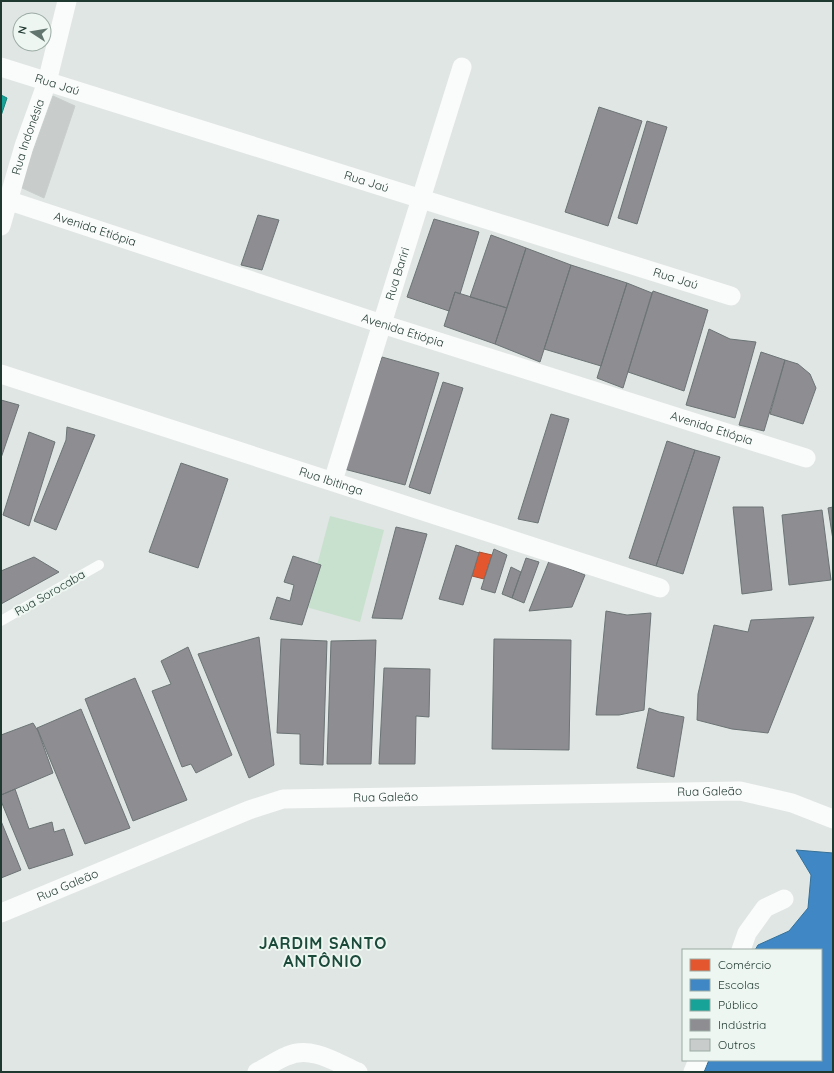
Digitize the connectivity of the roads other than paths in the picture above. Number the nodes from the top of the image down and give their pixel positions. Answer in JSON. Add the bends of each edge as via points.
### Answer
{"nodes":[{"id":1,"x":67,"y":1,"type":"edge"},
{"id":2,"x":1,"y":67,"type":"edge"},
{"id":3,"x":462,"y":68,"type":"dead end"},
{"id":4,"x":47,"y":82,"type":"junction"},
{"id":5,"x":5,"y":199,"type":"edge"},
{"id":6,"x":421,"y":199,"type":"junction"},
{"id":7,"x":1,"y":226,"type":"edge"},
{"id":8,"x":731,"y":296,"type":"dead end"},
{"id":9,"x":382,"y":324,"type":"junction"},
{"id":10,"x":1,"y":374,"type":"edge"},
{"id":11,"x":806,"y":458,"type":"dead end"},
{"id":12,"x":333,"y":481,"type":"junction"},
{"id":13,"x":99,"y":565,"type":"dead end"},
{"id":14,"x":660,"y":588,"type":"dead end"},
{"id":15,"x":1,"y":621,"type":"edge"},
{"id":16,"x":833,"y":819,"type":"edge"},
{"id":17,"x":784,"y":899,"type":"dead end"},
{"id":18,"x":1,"y":913,"type":"edge"},
{"id":19,"x":741,"y":949,"type":"edge"},
{"id":20,"x":698,"y":1061,"type":"edge"},
{"id":21,"x":257,"y":1072,"type":"edge"},
{"id":22,"x":358,"y":1072,"type":"edge"},
{"id":23,"x":693,"y":1072,"type":"edge"}],
"edges":[{"from":1,"to":4,"type":"street","name":"Rua Indonésia"},
{"from":2,"to":4,"type":"street","name":"Rua Jaú"},
{"from":3,"to":6,"type":"street","name":"Rua Bariri"},
{"from":4,"to":5,"type":"street","name":"Rua Indonésia"},
{"from":4,"to":6,"type":"street","name":"Rua Jaú"},
{"from":5,"to":7,"type":"street","name":"Rua Indonésia"},
{"from":5,"to":9,"type":"street","name":"Avenida Etiópia"},
{"from":6,"to":8,"type":"street","name":"Rua Jaú"},
{"from":6,"to":9,"type":"street","name":"Rua Bariri"},
{"from":9,"to":11,"type":"street","name":"Avenida Etiópia"},
{"from":9,"to":12,"type":"street","name":"Rua Bariri"},
{"from":10,"to":12,"type":"street","name":"Rua Ibitinga"},
{"from":12,"to":14,"type":"street","name":"Rua Ibitinga"},
{"from":13,"to":15,"type":"lane","name":"Rua Sorocaba"},
{"from":16,"to":18,"type":"street","name":"Rua Galeão","via":[[792,803],[740,791],[283,798]]},
{"from":17,"to":19,"type":"street","via":[[765,908],[747,933]]},
{"from":20,"to":23,"type":"street"},
{"from":21,"to":22,"type":"street","via":[[289,1055],[313,1053]]}]}
